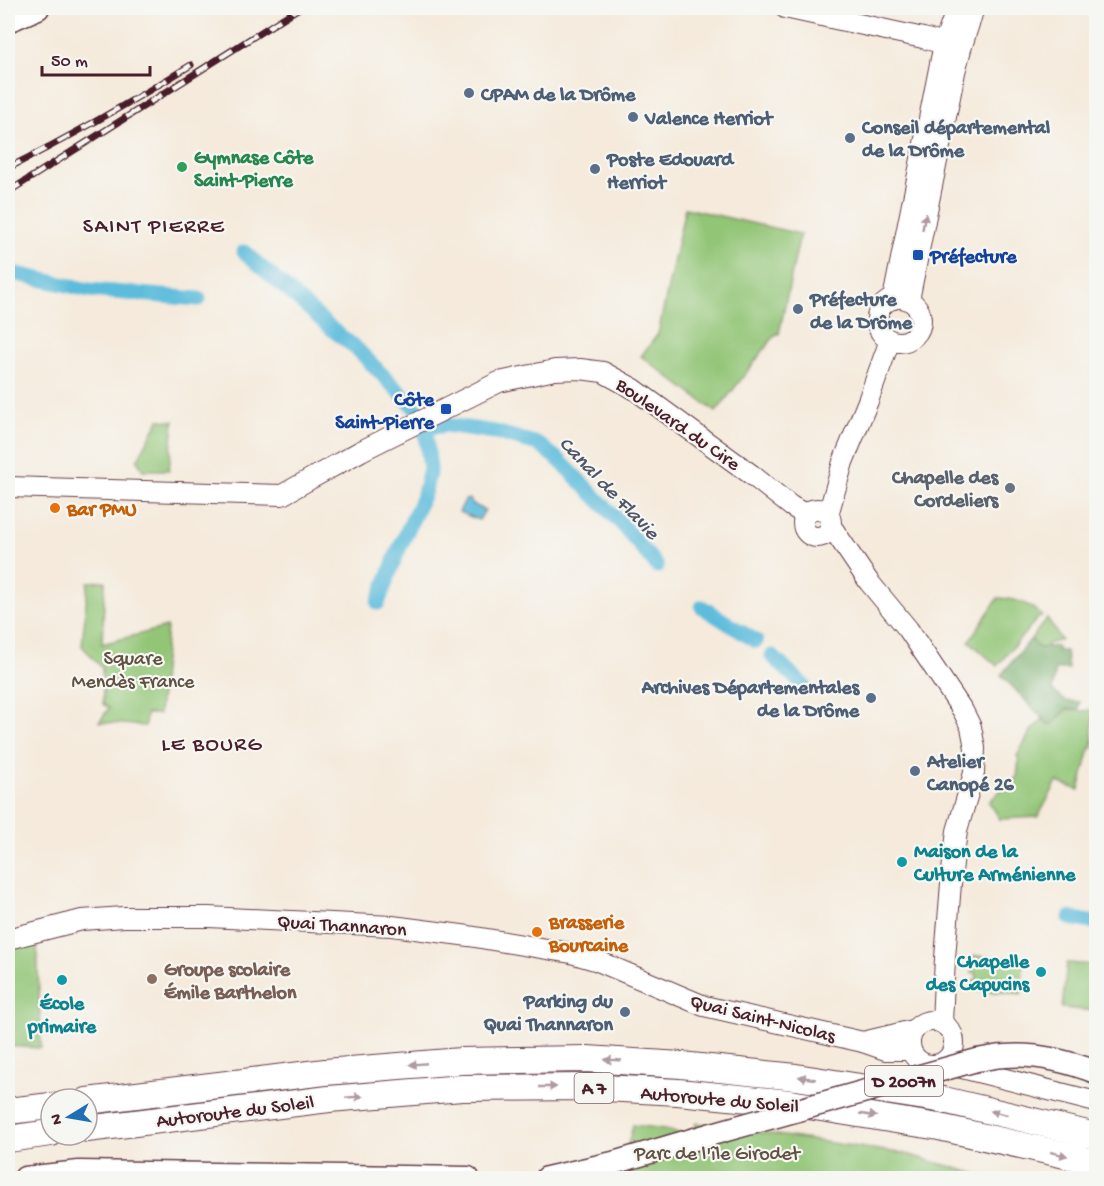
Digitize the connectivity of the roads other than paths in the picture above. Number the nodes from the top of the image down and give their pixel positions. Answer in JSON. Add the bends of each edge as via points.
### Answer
{"nodes":[{"id":1,"x":38,"y":8,"type":"edge"},
{"id":2,"x":785,"y":8,"type":"edge"},
{"id":3,"x":957,"y":8,"type":"edge"},
{"id":4,"x":974,"y":8,"type":"edge"},
{"id":5,"x":8,"y":21,"type":"edge"},
{"id":6,"x":952,"y":46,"type":"junction"},
{"id":7,"x":901,"y":299,"type":"junction"},
{"id":8,"x":898,"y":341,"type":"junction"},
{"id":9,"x":8,"y":475,"type":"edge"},
{"id":10,"x":312,"y":477,"type":"junction"},
{"id":11,"x":8,"y":487,"type":"edge"},
{"id":12,"x":820,"y":521,"type":"junction"},
{"id":13,"x":8,"y":939,"type":"edge"},
{"id":14,"x":598,"y":961,"type":"joint"},
{"id":15,"x":927,"y":1025,"type":"junction"},
{"id":16,"x":863,"y":1042,"type":"junction"},
{"id":17,"x":910,"y":1050,"type":"junction"},
{"id":18,"x":941,"y":1062,"type":"junction"},
{"id":19,"x":1096,"y":1072,"type":"edge"},
{"id":20,"x":99,"y":1100,"type":"edge"},
{"id":21,"x":1096,"y":1102,"type":"edge"},
{"id":22,"x":39,"y":1107,"type":"edge"},
{"id":23,"x":8,"y":1111,"type":"edge"},
{"id":24,"x":99,"y":1128,"type":"edge"},
{"id":25,"x":39,"y":1135,"type":"edge"},
{"id":26,"x":1096,"y":1136,"type":"edge"},
{"id":27,"x":8,"y":1139,"type":"edge"},
{"id":28,"x":1096,"y":1164,"type":"edge"},
{"id":29,"x":25,"y":1179,"type":"edge"},
{"id":30,"x":468,"y":1179,"type":"edge"},
{"id":31,"x":547,"y":1179,"type":"edge"}],
"edges":[{"from":1,"to":5,"type":"main road"},
{"from":2,"to":6,"type":"street"},
{"from":3,"to":6,"type":"street"},
{"from":4,"to":6,"type":"street"},
{"from":6,"to":7,"type":"street"},
{"from":7,"to":8,"type":"street","via":[[918,309],[921,323],[915,336]]},
{"from":7,"to":8,"type":"street","via":[[882,306],[878,318],[880,331]]},
{"from":8,"to":12,"type":"street","via":[[868,401]]},
{"from":9,"to":10,"type":"street","via":[[282,485]]},
{"from":10,"to":11,"type":"street","via":[[282,495]]},
{"from":10,"to":12,"type":"street","name":"Boulevard du Cire","via":[[499,382],[580,369],[603,372],[634,389],[791,506]]},
{"from":12,"to":15,"type":"street","name":"Boulevard du Cire","via":[[908,629],[971,727],[974,773],[957,831],[945,958]]},
{"from":13,"to":14,"type":"street","name":"Quai Thannaron","via":[[82,920],[209,917],[392,926],[571,953]]},
{"from":14,"to":16,"type":"street","name":"Quai Saint-Nicolas","via":[[704,1006]]},
{"from":15,"to":16,"type":"street","name":"Quai Saint-Nicolas"},
{"from":15,"to":17,"type":"street","via":[[909,1043]]},
{"from":15,"to":18,"type":"street","via":[[951,1032],[954,1039],[952,1054]]},
{"from":16,"to":17,"type":"street","name":"Quai Saint-Nicolas","via":[[886,1050]]},
{"from":17,"to":18,"type":"street","via":[[920,1062]]},
{"from":18,"to":21,"type":"street"},
{"from":19,"to":31,"type":"main road","number":"D 2007n","bridge":true,"via":[[1072,1062],[1034,1055],[977,1060]]},
{"from":26,"to":20,"type":"highway","name":"Autoroute du Soleil","number":"A 7","one_way":true,"via":[[944,1100],[796,1077],[587,1059],[461,1061],[325,1072]]},
{"from":22,"to":23,"type":"highway"},
{"from":24,"to":28,"type":"highway","name":"Autoroute du Soleil","number":"A 7","one_way":true,"via":[[329,1099],[462,1088],[586,1087],[790,1103],[939,1127]]},
{"from":25,"to":27,"type":"highway"},
{"from":29,"to":30,"type":"main road","via":[[78,1172]]}]}
